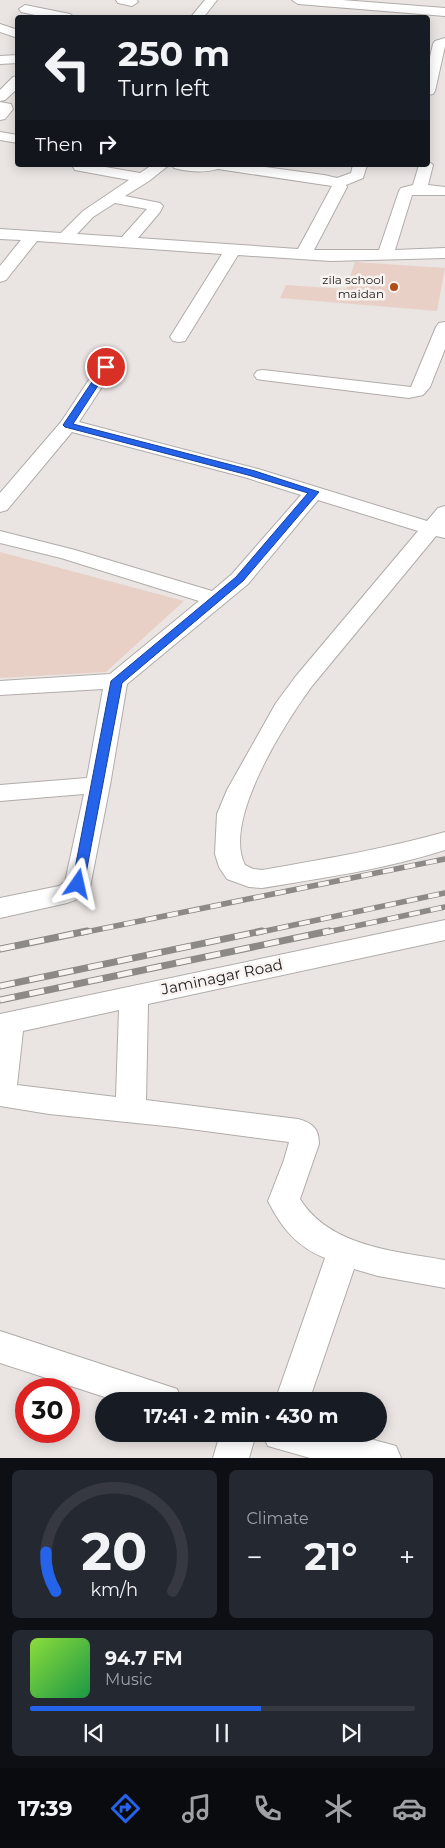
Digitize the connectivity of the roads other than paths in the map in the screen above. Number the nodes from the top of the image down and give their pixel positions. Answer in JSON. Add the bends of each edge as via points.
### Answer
{"nodes":[{"id":1,"x":211,"y":0,"type":"edge"},
{"id":2,"x":298,"y":0,"type":"edge"},
{"id":3,"x":338,"y":2,"type":"edge"},
{"id":4,"x":64,"y":4,"type":"dead end"},
{"id":5,"x":25,"y":9,"type":"dead end"},
{"id":6,"x":445,"y":12,"type":"edge"},
{"id":7,"x":48,"y":13,"type":"junction"},
{"id":8,"x":57,"y":15,"type":"edge"},
{"id":9,"x":200,"y":15,"type":"edge"},
{"id":10,"x":348,"y":15,"type":"edge"},
{"id":11,"x":0,"y":28,"type":"edge"},
{"id":12,"x":15,"y":33,"type":"edge"},
{"id":13,"x":445,"y":42,"type":"edge"},
{"id":14,"x":15,"y":59,"type":"edge"},
{"id":15,"x":0,"y":60,"type":"edge"},
{"id":16,"x":430,"y":82,"type":"edge"},
{"id":17,"x":15,"y":84,"type":"edge"},
{"id":18,"x":0,"y":96,"type":"edge"},
{"id":19,"x":0,"y":106,"type":"edge"},
{"id":20,"x":0,"y":116,"type":"edge"},
{"id":21,"x":0,"y":136,"type":"edge"},
{"id":22,"x":15,"y":138,"type":"edge"},
{"id":23,"x":80,"y":167,"type":"dead end"},
{"id":24,"x":159,"y":167,"type":"edge"},
{"id":25,"x":196,"y":167,"type":"edge"},
{"id":26,"x":209,"y":167,"type":"edge"},
{"id":27,"x":233,"y":167,"type":"edge"},
{"id":28,"x":360,"y":167,"type":"edge"},
{"id":29,"x":426,"y":167,"type":"edge"},
{"id":30,"x":144,"y":178,"type":"junction"},
{"id":31,"x":338,"y":183,"type":"junction"},
{"id":32,"x":420,"y":189,"type":"junction"},
{"id":33,"x":445,"y":191,"type":"edge"},
{"id":34,"x":112,"y":198,"type":"junction"},
{"id":35,"x":0,"y":234,"type":"edge"},
{"id":36,"x":32,"y":236,"type":"junction"},
{"id":37,"x":64,"y":238,"type":"junction"},
{"id":38,"x":126,"y":243,"type":"junction"},
{"id":39,"x":232,"y":251,"type":"junction"},
{"id":40,"x":445,"y":253,"type":"edge"},
{"id":41,"x":303,"y":255,"type":"junction"},
{"id":42,"x":385,"y":255,"type":"junction"},
{"id":43,"x":0,"y":277,"type":"edge"},
{"id":44,"x":445,"y":329,"type":"edge"},
{"id":45,"x":179,"y":337,"type":"dead end"},
{"id":46,"x":106,"y":367,"type":"dead end"},
{"id":47,"x":264,"y":376,"type":"dead end"},
{"id":48,"x":68,"y":425,"type":"junction"},
{"id":49,"x":314,"y":492,"type":"junction"},
{"id":50,"x":0,"y":506,"type":"edge"},
{"id":51,"x":440,"y":524,"type":"edge"},
{"id":52,"x":0,"y":538,"type":"edge"},
{"id":53,"x":215,"y":599,"type":"junction"},
{"id":54,"x":116,"y":681,"type":"junction"},
{"id":55,"x":0,"y":688,"type":"edge"},
{"id":56,"x":98,"y":786,"type":"junction"},
{"id":57,"x":0,"y":793,"type":"edge"},
{"id":58,"x":445,"y":841,"type":"edge"},
{"id":59,"x":0,"y":908,"type":"edge"},
{"id":60,"x":445,"y":930,"type":"edge"},
{"id":61,"x":134,"y":996,"type":"junction"},
{"id":62,"x":5,"y":1024,"type":"edge"},
{"id":63,"x":131,"y":1110,"type":"junction"},
{"id":64,"x":343,"y":1252,"type":"junction"},
{"id":65,"x":445,"y":1274,"type":"edge"},
{"id":66,"x":0,"y":1347,"type":"edge"},
{"id":67,"x":138,"y":1392,"type":"edge"},
{"id":68,"x":295,"y":1392,"type":"edge"},
{"id":69,"x":236,"y":1442,"type":"edge"},
{"id":70,"x":315,"y":1442,"type":"edge"},
{"id":71,"x":231,"y":1458,"type":"edge"},
{"id":72,"x":383,"y":1458,"type":"edge"}],
"edges":[{"from":1,"to":9,"type":"street"},
{"from":2,"to":3,"type":"street"},
{"from":3,"to":6,"type":"street"},
{"from":3,"to":10,"type":"street"},
{"from":4,"to":7,"type":"street"},
{"from":5,"to":7,"type":"street"},
{"from":7,"to":8,"type":"street"},
{"from":11,"to":12,"type":"street"},
{"from":13,"to":16,"type":"street","via":[[439,44]]},
{"from":14,"to":15,"type":"street"},
{"from":17,"to":18,"type":"street"},
{"from":19,"to":20,"type":"street","via":[[6,107]]},
{"from":21,"to":22,"type":"street"},
{"from":23,"to":30,"type":"street"},
{"from":24,"to":30,"type":"street"},
{"from":25,"to":26,"type":"street"},
{"from":27,"to":31,"type":"street"},
{"from":28,"to":31,"type":"street","via":[[358,175]]},
{"from":29,"to":32,"type":"street"},
{"from":30,"to":34,"type":"street"},
{"from":31,"to":41,"type":"street","via":[[340,187]]},
{"from":32,"to":33,"type":"street"},
{"from":32,"to":42,"type":"street","via":[[404,193]]},
{"from":34,"to":37,"type":"street","via":[[88,214]]},
{"from":34,"to":38,"type":"street","via":[[154,206],[155,209]]},
{"from":35,"to":36,"type":"street"},
{"from":36,"to":37,"type":"street"},
{"from":36,"to":43,"type":"street"},
{"from":37,"to":38,"type":"street"},
{"from":38,"to":39,"type":"street"},
{"from":39,"to":41,"type":"street"},
{"from":39,"to":45,"type":"street"},
{"from":40,"to":42,"type":"street"},
{"from":41,"to":42,"type":"street"},
{"from":44,"to":47,"type":"street","via":[[417,391],[409,393]]},
{"from":46,"to":48,"type":"street"},
{"from":48,"to":49,"type":"street"},
{"from":48,"to":50,"type":"street"},
{"from":49,"to":51,"type":"street"},
{"from":49,"to":53,"type":"street","via":[[240,579]]},
{"from":51,"to":58,"type":"street","via":[[284,708],[239,790],[230,814],[228,854],[236,872],[262,879],[351,864]]},
{"from":52,"to":53,"type":"street","via":[[68,554]]},
{"from":53,"to":54,"type":"street"},
{"from":54,"to":55,"type":"street"},
{"from":54,"to":56,"type":"street"},
{"from":56,"to":57,"type":"street"},
{"from":56,"to":59,"type":"street","via":[[77,887],[67,894]]},
{"from":60,"to":61,"type":"street","name":"Jaminagar Road"},
{"from":61,"to":62,"type":"street","name":"Jaminagar Road"},
{"from":61,"to":63,"type":"street"},
{"from":62,"to":63,"type":"street","via":[[3,1095]]},
{"from":63,"to":64,"type":"street","via":[[298,1131],[304,1135],[302,1152],[284,1201],[303,1228]]},
{"from":64,"to":65,"type":"street"},
{"from":64,"to":68,"type":"street"},
{"from":66,"to":67,"type":"street"},
{"from":69,"to":71,"type":"street"},
{"from":70,"to":72,"type":"street"}]}
